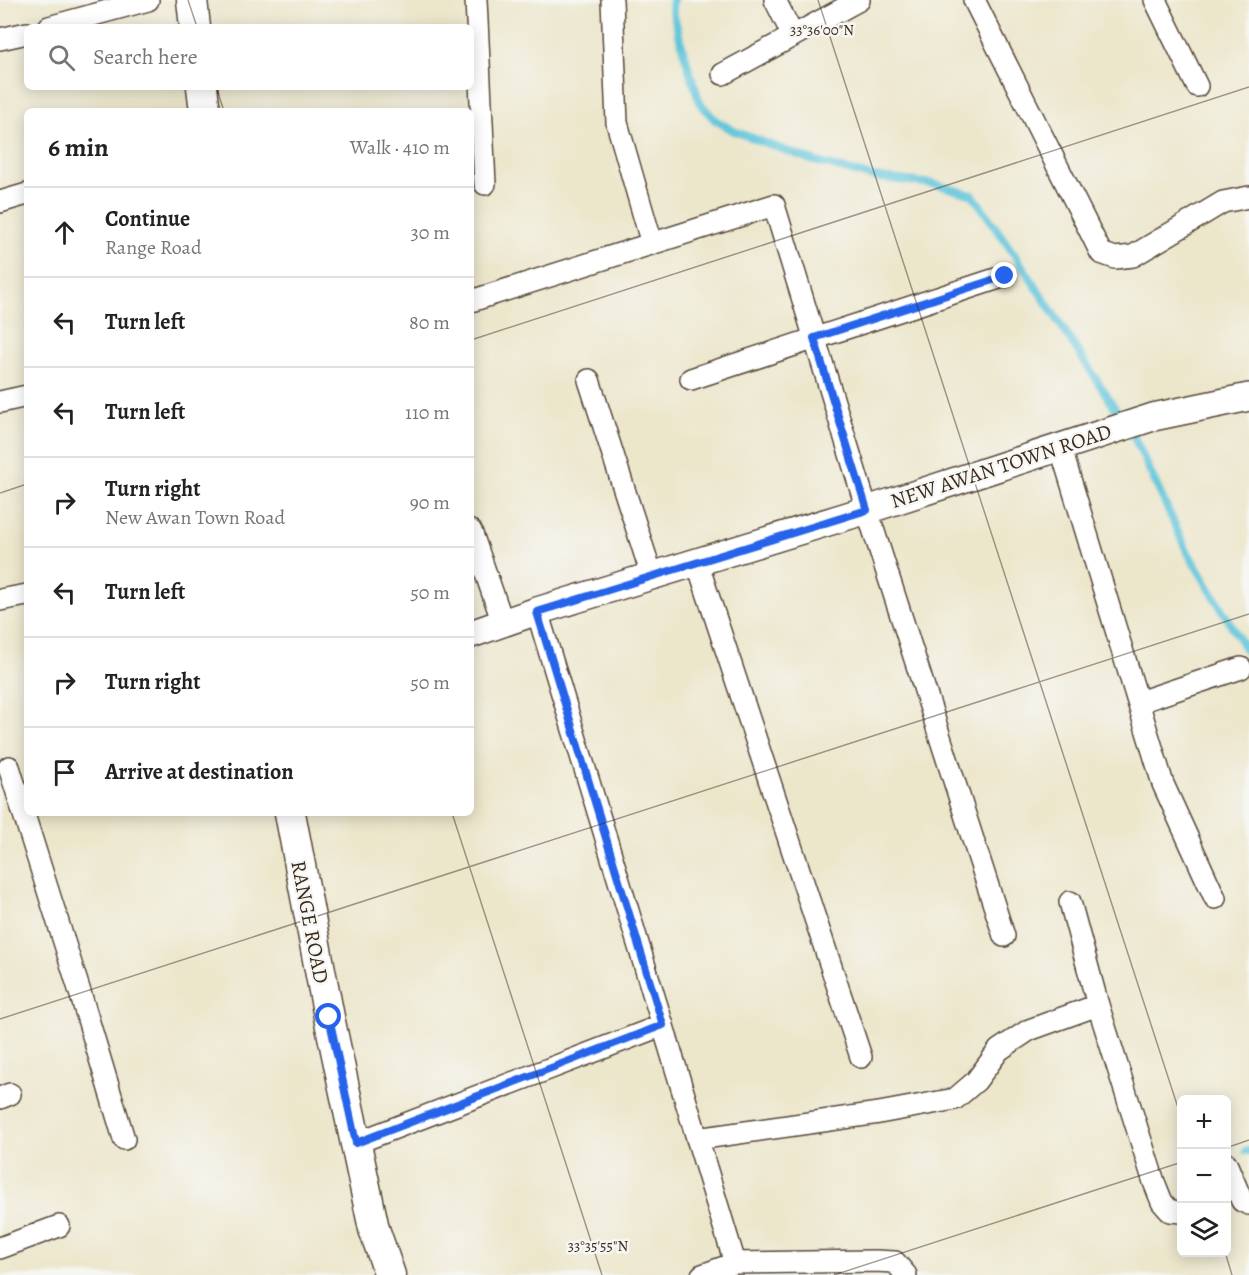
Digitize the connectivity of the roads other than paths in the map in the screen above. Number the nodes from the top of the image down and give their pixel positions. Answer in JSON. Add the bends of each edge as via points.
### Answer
{"nodes":[{"id":1,"x":148,"y":0,"type":"edge"},
{"id":2,"x":192,"y":0,"type":"edge"},
{"id":3,"x":476,"y":0,"type":"edge"},
{"id":4,"x":612,"y":0,"type":"edge"},
{"id":5,"x":775,"y":0,"type":"edge"},
{"id":6,"x":859,"y":0,"type":"edge"},
{"id":7,"x":974,"y":0,"type":"edge"},
{"id":8,"x":1155,"y":0,"type":"edge"},
{"id":9,"x":60,"y":24,"type":"edge"},
{"id":10,"x":195,"y":24,"type":"edge"},
{"id":11,"x":24,"y":34,"type":"edge"},
{"id":12,"x":793,"y":36,"type":"junction"},
{"id":13,"x":0,"y":39,"type":"edge"},
{"id":14,"x":723,"y":74,"type":"dead end"},
{"id":15,"x":1197,"y":86,"type":"dead end"},
{"id":16,"x":202,"y":90,"type":"edge"},
{"id":17,"x":205,"y":108,"type":"edge"},
{"id":18,"x":485,"y":184,"type":"dead end"},
{"id":19,"x":24,"y":195,"type":"edge"},
{"id":20,"x":1249,"y":197,"type":"edge"},
{"id":21,"x":0,"y":201,"type":"edge"},
{"id":22,"x":652,"y":244,"type":"junction"},
{"id":23,"x":1005,"y":276,"type":"dead end"},
{"id":24,"x":474,"y":300,"type":"edge"},
{"id":25,"x":814,"y":338,"type":"junction"},
{"id":26,"x":691,"y":379,"type":"dead end"},
{"id":27,"x":589,"y":380,"type":"dead end"},
{"id":28,"x":24,"y":397,"type":"edge"},
{"id":29,"x":1249,"y":397,"type":"edge"},
{"id":30,"x":0,"y":402,"type":"edge"},
{"id":31,"x":1060,"y":446,"type":"junction"},
{"id":32,"x":867,"y":510,"type":"junction"},
{"id":33,"x":474,"y":540,"type":"edge"},
{"id":34,"x":698,"y":562,"type":"junction"},
{"id":35,"x":652,"y":576,"type":"junction"},
{"id":36,"x":24,"y":595,"type":"edge"},
{"id":37,"x":0,"y":600,"type":"edge"},
{"id":38,"x":537,"y":612,"type":"junction"},
{"id":39,"x":503,"y":623,"type":"junction"},
{"id":40,"x":474,"y":633,"type":"edge"},
{"id":41,"x":1241,"y":668,"type":"dead end"},
{"id":42,"x":1139,"y":702,"type":"junction"},
{"id":43,"x":12,"y":766,"type":"edge"},
{"id":44,"x":24,"y":806,"type":"edge"},
{"id":45,"x":27,"y":816,"type":"edge"},
{"id":46,"x":291,"y":816,"type":"edge"},
{"id":47,"x":1215,"y":898,"type":"dead end"},
{"id":48,"x":1070,"y":902,"type":"dead end"},
{"id":49,"x":1004,"y":936,"type":"dead end"},
{"id":50,"x":1098,"y":1005,"type":"junction"},
{"id":51,"x":663,"y":1025,"type":"junction"},
{"id":52,"x":861,"y":1057,"type":"dead end"},
{"id":53,"x":124,"y":1139,"type":"dead end"},
{"id":54,"x":697,"y":1139,"type":"junction"},
{"id":55,"x":356,"y":1143,"type":"junction"},
{"id":56,"x":1231,"y":1176,"type":"edge"},
{"id":57,"x":1239,"y":1203,"type":"edge"},
{"id":58,"x":1177,"y":1211,"type":"edge"},
{"id":59,"x":59,"y":1226,"type":"dead end"},
{"id":60,"x":0,"y":1248,"type":"edge"},
{"id":61,"x":735,"y":1263,"type":"junction"},
{"id":62,"x":792,"y":1269,"type":"edge"},
{"id":63,"x":390,"y":1275,"type":"edge"},
{"id":64,"x":702,"y":1275,"type":"edge"},
{"id":65,"x":906,"y":1275,"type":"edge"}],
"edges":[{"from":1,"to":9,"type":"street"},
{"from":2,"to":10,"type":"main road"},
{"from":3,"to":18,"type":"street"},
{"from":4,"to":22,"type":"street","via":[[617,123]]},
{"from":5,"to":12,"type":"street"},
{"from":6,"to":12,"type":"street"},
{"from":7,"to":20,"type":"street","via":[[1101,254],[1115,258],[1133,256],[1222,202]]},
{"from":8,"to":15,"type":"street"},
{"from":11,"to":13,"type":"street"},
{"from":12,"to":14,"type":"street"},
{"from":16,"to":17,"type":"main road"},
{"from":19,"to":21,"type":"street"},
{"from":22,"to":24,"type":"street"},
{"from":22,"to":25,"type":"street","via":[[774,205]]},
{"from":23,"to":25,"type":"street"},
{"from":25,"to":26,"type":"street"},
{"from":25,"to":32,"type":"street"},
{"from":27,"to":35,"type":"street"},
{"from":28,"to":30,"type":"street"},
{"from":29,"to":31,"type":"street","name":"NEW AWAN TOWN ROAD","via":[[1153,417]]},
{"from":31,"to":32,"type":"street","name":"NEW AWAN TOWN ROAD"},
{"from":31,"to":42,"type":"street"},
{"from":32,"to":34,"type":"street","name":"NEW AWAN TOWN ROAD"},
{"from":32,"to":49,"type":"street"},
{"from":33,"to":39,"type":"street"},
{"from":34,"to":35,"type":"street","name":"NEW AWAN TOWN ROAD"},
{"from":34,"to":52,"type":"street"},
{"from":35,"to":38,"type":"street","name":"NEW AWAN TOWN ROAD"},
{"from":36,"to":37,"type":"street"},
{"from":38,"to":39,"type":"street","name":"NEW AWAN TOWN ROAD"},
{"from":38,"to":51,"type":"street"},
{"from":39,"to":40,"type":"street","name":"NEW AWAN TOWN ROAD"},
{"from":41,"to":42,"type":"street"},
{"from":42,"to":47,"type":"street","via":[[1163,784]]},
{"from":43,"to":44,"type":"street"},
{"from":45,"to":53,"type":"street"},
{"from":46,"to":55,"type":"main road","name":"RANGE ROAD"},
{"from":48,"to":50,"type":"street"},
{"from":50,"to":54,"type":"street","via":[[1029,1030],[999,1050],[976,1081],[955,1099]]},
{"from":50,"to":58,"type":"street","via":[[1154,1182],[1162,1202]]},
{"from":51,"to":54,"type":"street"},
{"from":51,"to":55,"type":"street"},
{"from":54,"to":61,"type":"street"},
{"from":55,"to":63,"type":"main road","name":"RANGE ROAD","via":[[374,1230]]},
{"from":56,"to":57,"type":"street"},
{"from":59,"to":60,"type":"street"},
{"from":61,"to":62,"type":"street"},
{"from":61,"to":64,"type":"street"},
{"from":62,"to":65,"type":"street","via":[[895,1262]]}]}
